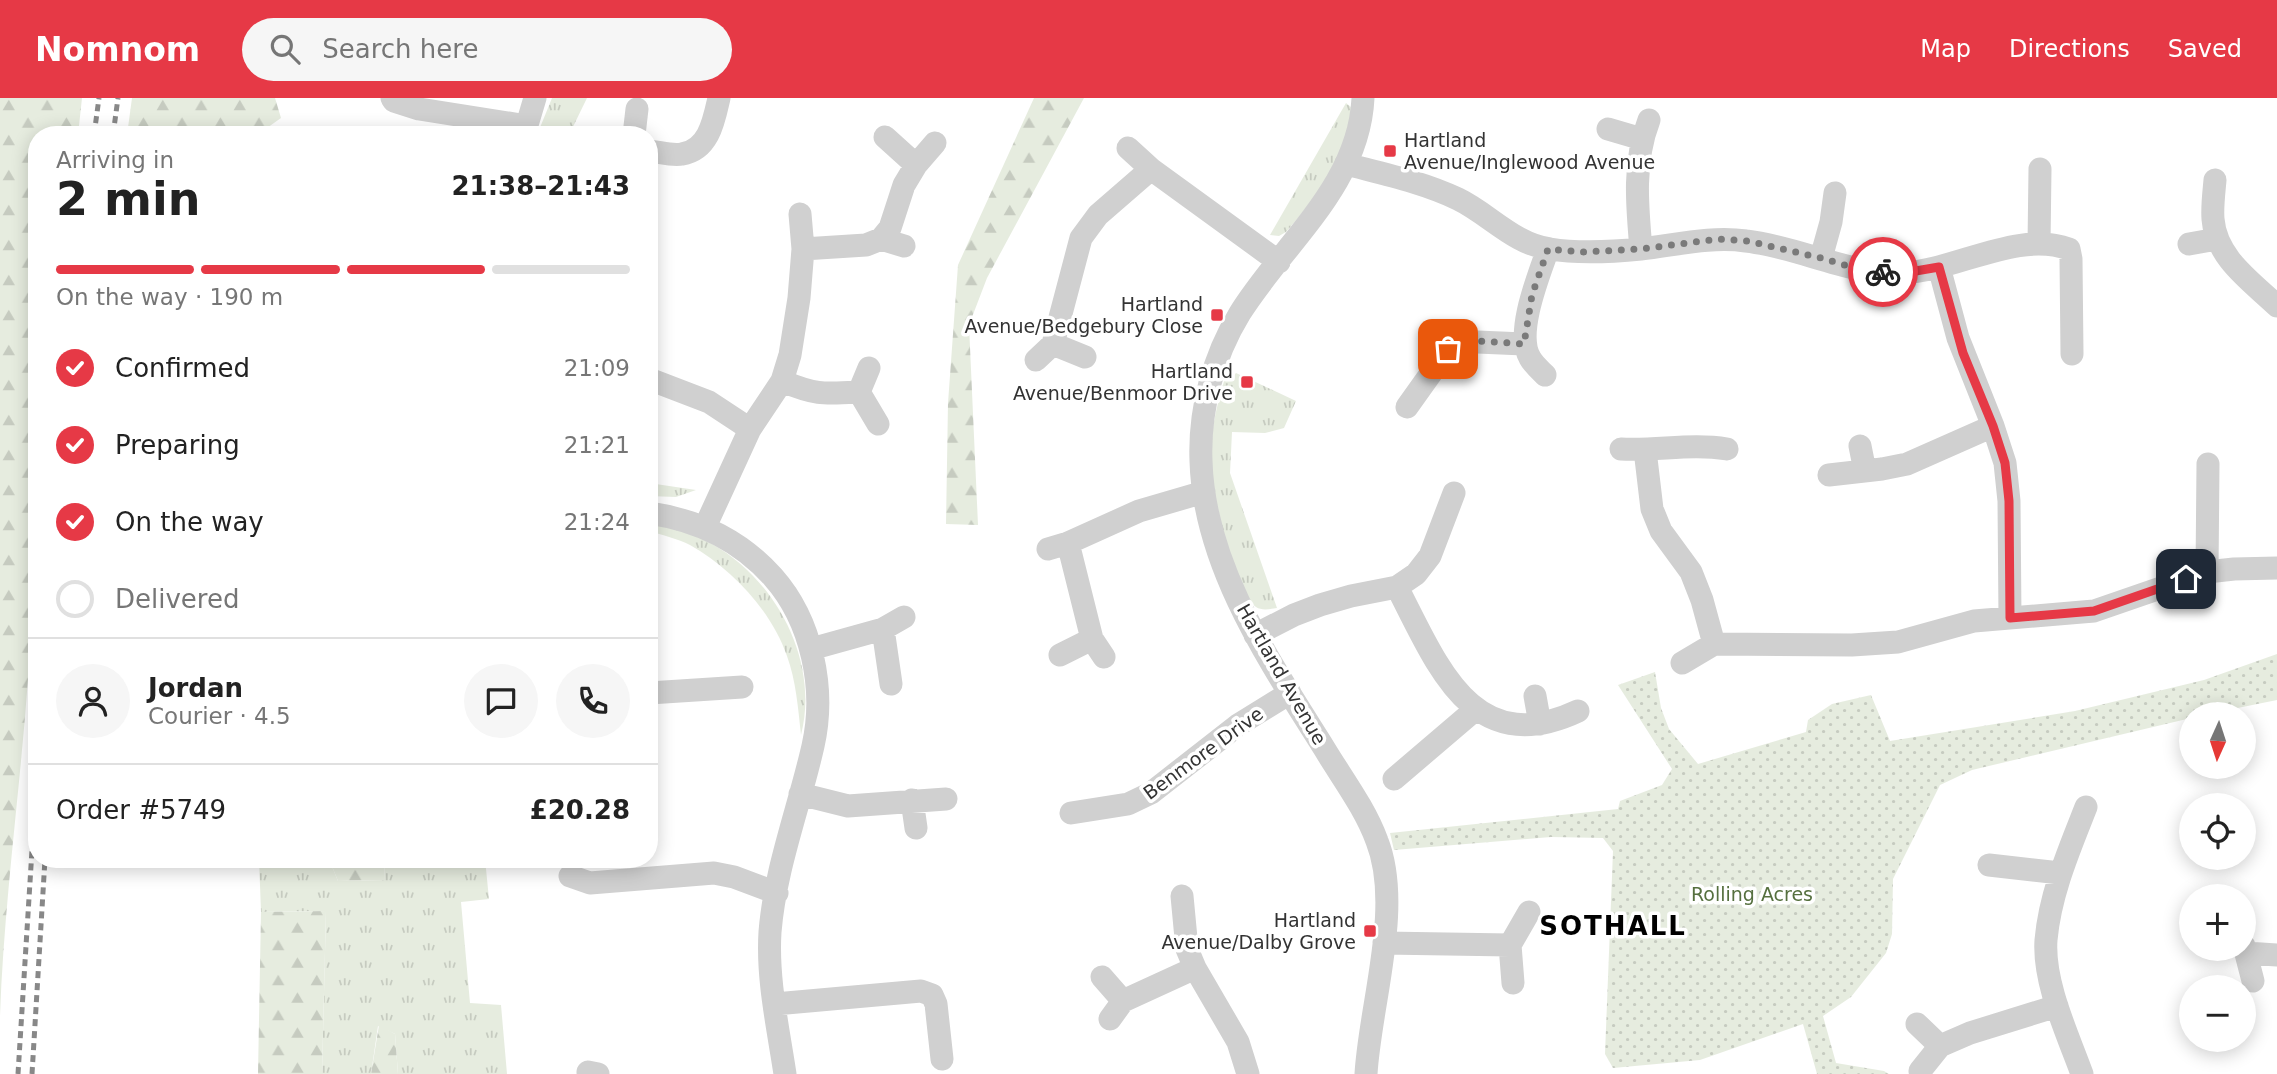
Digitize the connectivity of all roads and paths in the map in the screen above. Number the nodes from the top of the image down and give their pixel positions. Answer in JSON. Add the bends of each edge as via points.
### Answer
{"nodes":[{"id":1,"x":392,"y":98,"type":"edge"},
{"id":2,"x":535,"y":98,"type":"edge"},
{"id":3,"x":719,"y":98,"type":"edge"},
{"id":4,"x":1363,"y":98,"type":"edge"},
{"id":5,"x":637,"y":109,"type":"dead end"},
{"id":6,"x":505,"y":126,"type":"edge"},
{"id":7,"x":526,"y":126,"type":"edge"},
{"id":8,"x":635,"y":126,"type":"edge"},
{"id":9,"x":1608,"y":129,"type":"dead end"},
{"id":10,"x":885,"y":137,"type":"dead end"},
{"id":11,"x":935,"y":143,"type":"dead end"},
{"id":12,"x":1128,"y":148,"type":"dead end"},
{"id":13,"x":658,"y":152,"type":"edge"},
{"id":14,"x":1346,"y":164,"type":"junction"},
{"id":15,"x":916,"y":165,"type":"junction"},
{"id":16,"x":1151,"y":169,"type":"junction"},
{"id":17,"x":2040,"y":169,"type":"dead end"},
{"id":18,"x":2215,"y":180,"type":"dead end"},
{"id":19,"x":1835,"y":193,"type":"dead end"},
{"id":20,"x":800,"y":214,"type":"dead end"},
{"id":21,"x":881,"y":239,"type":"junction"},
{"id":22,"x":2217,"y":239,"type":"junction"},
{"id":23,"x":2039,"y":244,"type":"junction"},
{"id":24,"x":2189,"y":244,"type":"dead end"},
{"id":25,"x":904,"y":246,"type":"dead end"},
{"id":26,"x":803,"y":249,"type":"junction"},
{"id":27,"x":1548,"y":249,"type":"junction"},
{"id":28,"x":1641,"y":249,"type":"junction"},
{"id":29,"x":1821,"y":258,"type":"junction"},
{"id":30,"x":1279,"y":262,"type":"junction"},
{"id":31,"x":1939,"y":267,"type":"junction"},
{"id":32,"x":2277,"y":306,"type":"edge"},
{"id":33,"x":1054,"y":344,"type":"junction"},
{"id":34,"x":1524,"y":344,"type":"junction"},
{"id":35,"x":2072,"y":354,"type":"dead end"},
{"id":36,"x":1085,"y":357,"type":"dead end"},
{"id":37,"x":1036,"y":360,"type":"dead end"},
{"id":38,"x":869,"y":368,"type":"dead end"},
{"id":39,"x":1545,"y":374,"type":"dead end"},
{"id":40,"x":782,"y":381,"type":"junction"},
{"id":41,"x":658,"y":382,"type":"edge"},
{"id":42,"x":859,"y":392,"type":"junction"},
{"id":43,"x":1407,"y":407,"type":"dead end"},
{"id":44,"x":878,"y":424,"type":"dead end"},
{"id":45,"x":1993,"y":426,"type":"junction"},
{"id":46,"x":750,"y":429,"type":"junction"},
{"id":47,"x":1860,"y":446,"type":"dead end"},
{"id":48,"x":1622,"y":449,"type":"dead end"},
{"id":49,"x":1727,"y":449,"type":"dead end"},
{"id":50,"x":1645,"y":450,"type":"junction"},
{"id":51,"x":2208,"y":464,"type":"dead end"},
{"id":52,"x":1865,"y":471,"type":"junction"},
{"id":53,"x":1829,"y":475,"type":"dead end"},
{"id":54,"x":1204,"y":492,"type":"junction"},
{"id":55,"x":1454,"y":493,"type":"dead end"},
{"id":56,"x":658,"y":514,"type":"edge"},
{"id":57,"x":705,"y":527,"type":"junction"},
{"id":58,"x":2277,"y":568,"type":"edge"},
{"id":59,"x":2207,"y":572,"type":"junction"},
{"id":60,"x":1396,"y":587,"type":"junction"},
{"id":61,"x":904,"y":617,"type":"dead end"},
{"id":62,"x":2010,"y":618,"type":"junction"},
{"id":63,"x":883,"y":629,"type":"junction"},
{"id":64,"x":1255,"y":635,"type":"junction"},
{"id":65,"x":1714,"y":644,"type":"junction"},
{"id":66,"x":811,"y":649,"type":"junction"},
{"id":67,"x":1060,"y":655,"type":"dead end"},
{"id":68,"x":1682,"y":663,"type":"dead end"},
{"id":69,"x":891,"y":684,"type":"dead end"},
{"id":70,"x":742,"y":687,"type":"dead end"},
{"id":71,"x":658,"y":692,"type":"edge"},
{"id":72,"x":1290,"y":692,"type":"junction"},
{"id":73,"x":1535,"y":696,"type":"dead end"},
{"id":74,"x":1476,"y":709,"type":"junction"},
{"id":75,"x":1578,"y":711,"type":"dead end"},
{"id":76,"x":1540,"y":724,"type":"junction"},
{"id":77,"x":1394,"y":779,"type":"dead end"},
{"id":78,"x":800,"y":794,"type":"junction"},
{"id":79,"x":946,"y":799,"type":"dead end"},
{"id":80,"x":912,"y":800,"type":"junction"},
{"id":81,"x":2086,"y":807,"type":"dead end"},
{"id":82,"x":1070,"y":813,"type":"dead end"},
{"id":83,"x":916,"y":828,"type":"dead end"},
{"id":84,"x":1989,"y":865,"type":"dead end"},
{"id":85,"x":624,"y":869,"type":"edge"},
{"id":86,"x":2060,"y":873,"type":"junction"},
{"id":87,"x":569,"y":876,"type":"dead end"},
{"id":88,"x":777,"y":893,"type":"junction"},
{"id":89,"x":1182,"y":897,"type":"dead end"},
{"id":90,"x":1529,"y":912,"type":"dead end"},
{"id":91,"x":1384,"y":943,"type":"junction"},
{"id":92,"x":1510,"y":945,"type":"junction"},
{"id":93,"x":2256,"y":952,"type":"edge"},
{"id":94,"x":2277,"y":955,"type":"edge"},
{"id":95,"x":1195,"y":968,"type":"junction"},
{"id":96,"x":1102,"y":977,"type":"dead end"},
{"id":97,"x":1513,"y":983,"type":"dead end"},
{"id":98,"x":775,"y":1004,"type":"junction"},
{"id":99,"x":2057,"y":1006,"type":"junction"},
{"id":100,"x":1917,"y":1024,"type":"dead end"},
{"id":101,"x":1940,"y":1046,"type":"junction"},
{"id":102,"x":942,"y":1059,"type":"dead end"},
{"id":103,"x":1920,"y":1071,"type":"dead end"},
{"id":104,"x":785,"y":1074,"type":"edge"},
{"id":105,"x":1248,"y":1074,"type":"edge"},
{"id":106,"x":1366,"y":1074,"type":"edge"},
{"id":107,"x":2082,"y":1074,"type":"edge"}],
"edges":[{"from":1,"to":6,"type":"street","via":[[419,109]]},
{"from":2,"to":7,"type":"street"},
{"from":3,"to":13,"type":"street","via":[[705,140],[680,155]]},
{"from":4,"to":14,"type":"street","name":"Hartland Avenue"},
{"from":5,"to":8,"type":"street"},
{"from":9,"to":28,"type":"street","via":[[1646,129],[1636,195]]},
{"from":10,"to":15,"type":"street"},
{"from":11,"to":15,"type":"street"},
{"from":12,"to":16,"type":"street"},
{"from":14,"to":27,"type":"street","via":[[1437,190],[1525,241]]},
{"from":14,"to":30,"type":"street","name":"Hartland Avenue"},
{"from":15,"to":21,"type":"street"},
{"from":16,"to":30,"type":"street"},
{"from":16,"to":33,"type":"street","via":[[1098,215],[1081,238]]},
{"from":17,"to":23,"type":"street"},
{"from":18,"to":22,"type":"street"},
{"from":19,"to":29,"type":"street"},
{"from":20,"to":26,"type":"street"},
{"from":21,"to":25,"type":"street"},
{"from":21,"to":26,"type":"street","via":[[866,245]]},
{"from":22,"to":24,"type":"street"},
{"from":22,"to":32,"type":"street","via":[[2230,261]]},
{"from":23,"to":31,"type":"street"},
{"from":23,"to":35,"type":"street","via":[[2068,249],[2071,258]]},
{"from":26,"to":40,"type":"street","via":[[790,355]]},
{"from":27,"to":28,"type":"street"},
{"from":27,"to":34,"type":"street","via":[[1532,295]]},
{"from":28,"to":29,"type":"street","via":[[1718,239]]},
{"from":29,"to":31,"type":"street","via":[[1879,272]]},
{"from":30,"to":54,"type":"street","name":"Hartland Avenue","via":[[1241,310],[1217,359],[1201,433]]},
{"from":31,"to":45,"type":"street","via":[[1965,358]]},
{"from":33,"to":36,"type":"street"},
{"from":33,"to":37,"type":"street"},
{"from":34,"to":39,"type":"street","via":[[1530,359]]},
{"from":34,"to":43,"type":"street","via":[[1454,341]]},
{"from":38,"to":42,"type":"street"},
{"from":40,"to":42,"type":"street","via":[[815,393]]},
{"from":40,"to":46,"type":"street"},
{"from":41,"to":46,"type":"street","via":[[709,402]]},
{"from":42,"to":44,"type":"street"},
{"from":45,"to":52,"type":"street","via":[[1907,464]]},
{"from":45,"to":62,"type":"street","via":[[2005,463],[2009,501]]},
{"from":46,"to":57,"type":"street"},
{"from":47,"to":52,"type":"street"},
{"from":48,"to":50,"type":"street"},
{"from":49,"to":50,"type":"street","via":[[1681,445]]},
{"from":50,"to":65,"type":"street","via":[[1652,509],[1661,531],[1691,572]]},
{"from":51,"to":59,"type":"street"},
{"from":52,"to":53,"type":"street"},
{"from":54,"to":64,"type":"street","name":"Hartland Avenue","via":[[1227,572]]},
{"from":54,"to":67,"type":"street","via":[[1139,511],[1058,546],[1098,648]]},
{"from":55,"to":60,"type":"street","via":[[1430,556],[1416,574]]},
{"from":56,"to":57,"type":"street"},
{"from":57,"to":66,"type":"street","via":[[759,561],[785,591]]},
{"from":58,"to":59,"type":"street"},
{"from":59,"to":62,"type":"street","via":[[2094,611]]},
{"from":60,"to":64,"type":"street","via":[[1320,605]]},
{"from":60,"to":74,"type":"street","via":[[1453,687]]},
{"from":61,"to":63,"type":"street"},
{"from":62,"to":65,"type":"street","via":[[1974,621],[1898,642]]},
{"from":63,"to":66,"type":"street"},
{"from":63,"to":69,"type":"street"},
{"from":64,"to":72,"type":"street","name":"Hartland Avenue"},
{"from":65,"to":68,"type":"street"},
{"from":66,"to":78,"type":"street","via":[[818,695],[814,744]]},
{"from":70,"to":71,"type":"street"},
{"from":72,"to":82,"type":"street","name":"Benmore Drive","via":[[1238,725],[1151,793],[1128,804]]},
{"from":72,"to":91,"type":"street","name":"Hartland Avenue","via":[[1378,842],[1387,910]]},
{"from":73,"to":76,"type":"street"},
{"from":74,"to":76,"type":"street","via":[[1496,721]]},
{"from":74,"to":77,"type":"street"},
{"from":75,"to":76,"type":"street"},
{"from":78,"to":80,"type":"street","via":[[848,806]]},
{"from":78,"to":88,"type":"street"},
{"from":79,"to":80,"type":"street"},
{"from":80,"to":83,"type":"street"},
{"from":81,"to":86,"type":"street"},
{"from":84,"to":86,"type":"street"},
{"from":85,"to":87,"type":"street","via":[[590,883]]},
{"from":85,"to":88,"type":"street","via":[[714,873]]},
{"from":86,"to":99,"type":"street","via":[[2046,942]]},
{"from":88,"to":98,"type":"street","via":[[769,955]]},
{"from":89,"to":95,"type":"street","via":[[1187,948]]},
{"from":90,"to":92,"type":"street"},
{"from":91,"to":92,"type":"street"},
{"from":91,"to":106,"type":"street","name":"Hartland Avenue"},
{"from":92,"to":97,"type":"street"},
{"from":93,"to":94,"type":"street"},
{"from":95,"to":96,"type":"street","via":[[1151,987],[1116,1010]]},
{"from":95,"to":105,"type":"street","via":[[1238,1042]]},
{"from":98,"to":102,"type":"street","via":[[921,991],[932,995],[936,1003]]},
{"from":98,"to":104,"type":"street"},
{"from":99,"to":101,"type":"street"},
{"from":99,"to":107,"type":"street"},
{"from":100,"to":101,"type":"street"},
{"from":101,"to":103,"type":"street"}]}
